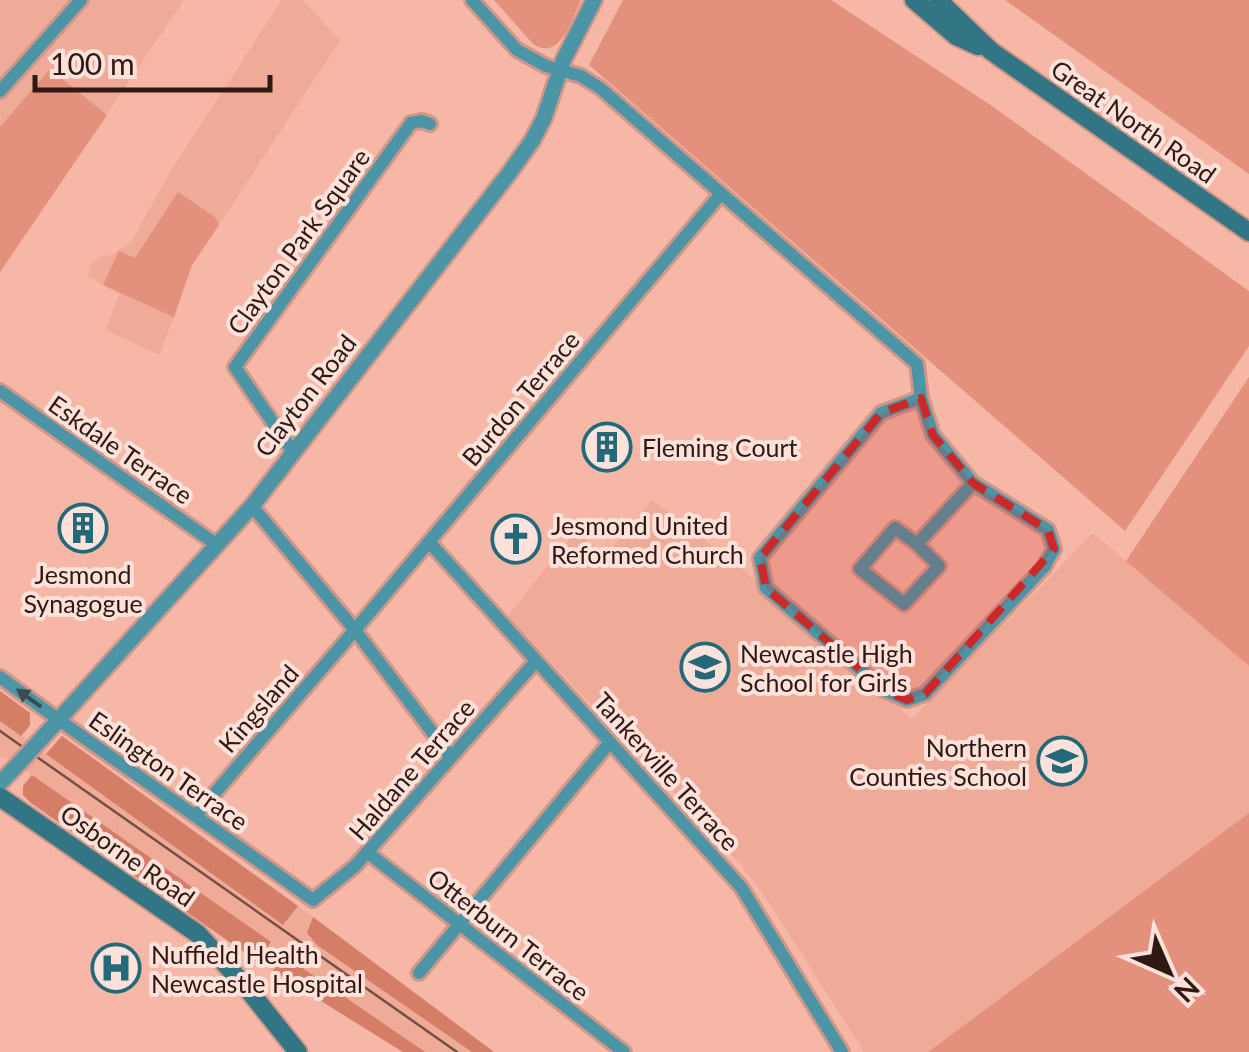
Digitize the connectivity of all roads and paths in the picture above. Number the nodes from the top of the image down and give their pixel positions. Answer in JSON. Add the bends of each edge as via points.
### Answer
{"nodes":[{"id":1,"x":80,"y":0,"type":"edge"},
{"id":2,"x":472,"y":0,"type":"edge"},
{"id":3,"x":594,"y":0,"type":"edge"},
{"id":4,"x":902,"y":0,"type":"edge"},
{"id":5,"x":914,"y":0,"type":"edge"},
{"id":6,"x":938,"y":0,"type":"edge"},
{"id":7,"x":956,"y":36,"type":"junction"},
{"id":8,"x":991,"y":52,"type":"junction"},
{"id":9,"x":560,"y":70,"type":"junction"},
{"id":10,"x":0,"y":92,"type":"edge"},
{"id":11,"x":430,"y":124,"type":"dead end"},
{"id":12,"x":720,"y":195,"type":"junction"},
{"id":13,"x":1249,"y":232,"type":"edge"},
{"id":14,"x":0,"y":391,"type":"edge"},
{"id":15,"x":921,"y":398,"type":"junction"},
{"id":16,"x":293,"y":452,"type":"junction"},
{"id":17,"x":973,"y":483,"type":"junction"},
{"id":18,"x":252,"y":506,"type":"junction"},
{"id":19,"x":428,"y":542,"type":"junction"},
{"id":20,"x":917,"y":544,"type":"junction"},
{"id":21,"x":217,"y":545,"type":"junction"},
{"id":22,"x":354,"y":630,"type":"junction"},
{"id":23,"x":536,"y":660,"type":"junction"},
{"id":24,"x":0,"y":676,"type":"edge"},
{"id":25,"x":58,"y":720,"type":"junction"},
{"id":26,"x":610,"y":742,"type":"junction"},
{"id":27,"x":451,"y":757,"type":"junction"},
{"id":28,"x":0,"y":783,"type":"edge"},
{"id":29,"x":0,"y":797,"type":"edge"},
{"id":30,"x":196,"y":814,"type":"junction"},
{"id":31,"x":367,"y":852,"type":"junction"},
{"id":32,"x":313,"y":900,"type":"joint"},
{"id":33,"x":459,"y":924,"type":"junction"},
{"id":34,"x":420,"y":973,"type":"dead end"},
{"id":35,"x":298,"y":1052,"type":"edge"},
{"id":36,"x":624,"y":1052,"type":"edge"},
{"id":37,"x":842,"y":1052,"type":"edge"}],
"edges":[{"from":1,"to":10,"type":"street"},
{"from":2,"to":9,"type":"street","via":[[517,50]]},
{"from":3,"to":9,"type":"street","name":"Clayton Road"},
{"from":4,"to":7,"type":"main road"},
{"from":5,"to":7,"type":"main road","name":"Great North Road"},
{"from":6,"to":8,"type":"main road","name":"Great North Road"},
{"from":7,"to":8,"type":"main road","name":"Great North Road"},
{"from":8,"to":13,"type":"main road","name":"Great North Road"},
{"from":9,"to":12,"type":"street","via":[[600,88]]},
{"from":9,"to":16,"type":"street","name":"Clayton Road","via":[[532,142]]},
{"from":11,"to":16,"type":"street","name":"Clayton Park Square","via":[[411,123],[235,366]]},
{"from":12,"to":15,"type":"street","via":[[916,364]]},
{"from":12,"to":19,"type":"street","name":"Burdon Terrace"},
{"from":14,"to":21,"type":"street","name":"Eskdale Terrace"},
{"from":15,"to":17,"type":"street","via":[[933,436]]},
{"from":15,"to":17,"type":"street","via":[[881,412],[760,558],[766,588],[884,690],[908,700],[925,694],[1044,567],[1054,548],[1048,530]]},
{"from":16,"to":18,"type":"street","name":"Clayton Road"},
{"from":17,"to":20,"type":"street"},
{"from":18,"to":21,"type":"street","name":"Clayton Road"},
{"from":18,"to":22,"type":"street"},
{"from":19,"to":22,"type":"street","name":"Burdon Terrace"},
{"from":19,"to":23,"type":"street","name":"Tankerville Terrace"},
{"from":20,"to":20,"type":"street","via":[[939,566],[904,604],[860,568],[896,528]]},
{"from":21,"to":25,"type":"street","name":"Clayton Road"},
{"from":22,"to":27,"type":"street"},
{"from":22,"to":30,"type":"street","name":"Kingsland"},
{"from":23,"to":26,"type":"street","name":"Tankerville Terrace"},
{"from":23,"to":27,"type":"street","name":"Haldane Terrace"},
{"from":25,"to":24,"type":"street","name":"Eslington Terrace","one_way":true},
{"from":25,"to":28,"type":"street","name":"Clayton Road","bridge":true},
{"from":25,"to":30,"type":"street","name":"Eslington Terrace"},
{"from":26,"to":33,"type":"street"},
{"from":26,"to":37,"type":"street","name":"Tankerville Terrace","via":[[741,887]]},
{"from":27,"to":31,"type":"street","name":"Haldane Terrace"},
{"from":29,"to":35,"type":"main road","name":"Osborne Road","via":[[198,934]]},
{"from":30,"to":32,"type":"street","name":"Eslington Terrace"},
{"from":31,"to":32,"type":"street","name":"Haldane Terrace"},
{"from":31,"to":33,"type":"street","name":"Otterburn Terrace"},
{"from":33,"to":34,"type":"street"},
{"from":33,"to":36,"type":"street","name":"Otterburn Terrace"}]}
